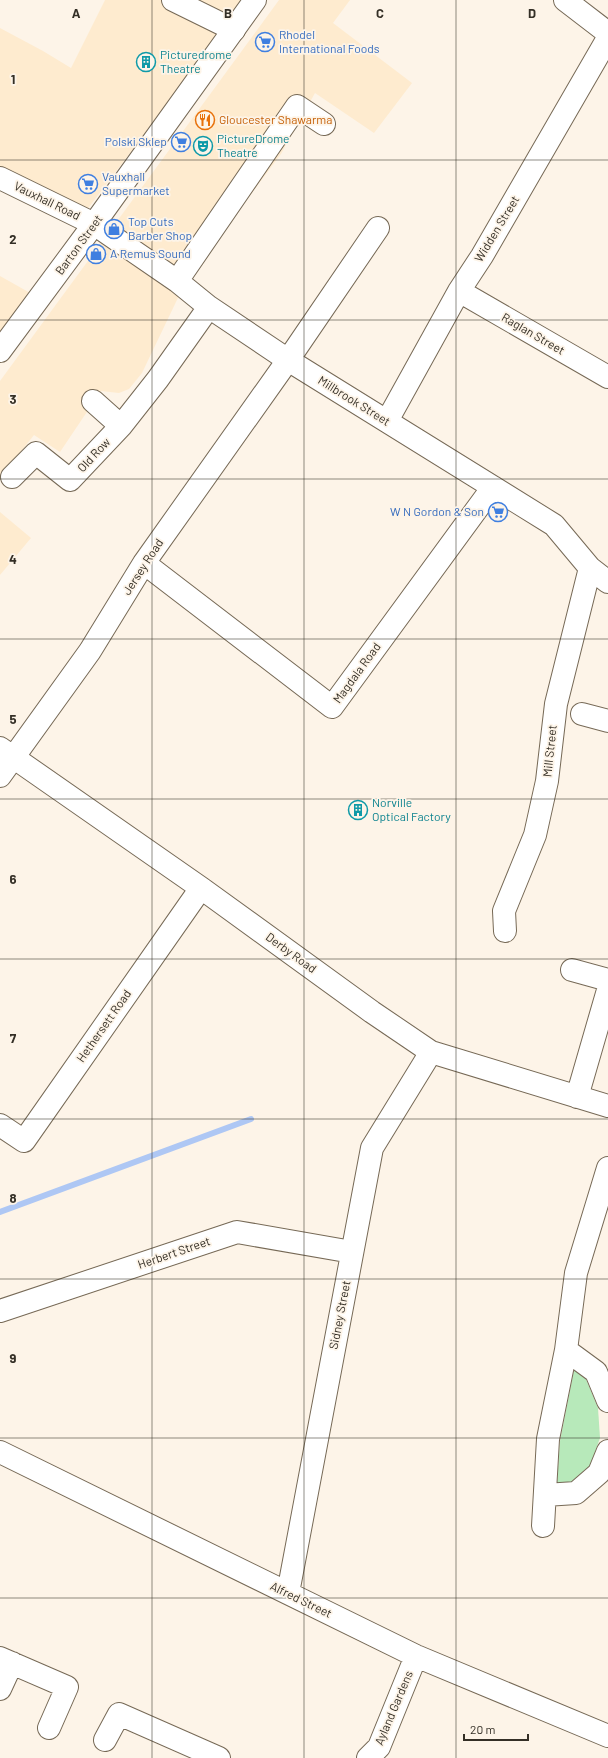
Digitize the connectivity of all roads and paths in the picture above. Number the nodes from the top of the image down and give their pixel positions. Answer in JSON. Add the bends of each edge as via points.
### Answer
{"nodes":[{"id":1,"x":173,"y":0,"type":"edge"},
{"id":2,"x":255,"y":0,"type":"edge"},
{"id":3,"x":565,"y":0,"type":"edge"},
{"id":4,"x":234,"y":30,"type":"junction"},
{"id":5,"x":608,"y":32,"type":"edge"},
{"id":6,"x":608,"y":38,"type":"edge"},
{"id":7,"x":324,"y":124,"type":"dead end"},
{"id":8,"x":0,"y":178,"type":"edge"},
{"id":9,"x":94,"y":224,"type":"junction"},
{"id":10,"x":378,"y":228,"type":"dead end"},
{"id":11,"x":177,"y":281,"type":"junction"},
{"id":12,"x":459,"y":291,"type":"junction"},
{"id":13,"x":210,"y":306,"type":"junction"},
{"id":14,"x":0,"y":352,"type":"edge"},
{"id":15,"x":288,"y":360,"type":"junction"},
{"id":16,"x":608,"y":376,"type":"edge"},
{"id":17,"x":93,"y":401,"type":"dead end"},
{"id":18,"x":387,"y":421,"type":"junction"},
{"id":19,"x":121,"y":426,"type":"junction"},
{"id":20,"x":12,"y":477,"type":"dead end"},
{"id":21,"x":492,"y":487,"type":"junction"},
{"id":22,"x":144,"y":563,"type":"junction"},
{"id":23,"x":590,"y":568,"type":"junction"},
{"id":24,"x":608,"y":582,"type":"edge"},
{"id":25,"x":582,"y":714,"type":"dead end"},
{"id":26,"x":608,"y":721,"type":"edge"},
{"id":27,"x":7,"y":753,"type":"edge"},
{"id":28,"x":0,"y":776,"type":"edge"},
{"id":29,"x":201,"y":888,"type":"junction"},
{"id":30,"x":505,"y":931,"type":"dead end"},
{"id":31,"x":572,"y":970,"type":"dead end"},
{"id":32,"x":608,"y":980,"type":"edge"},
{"id":33,"x":608,"y":990,"type":"edge"},
{"id":34,"x":431,"y":1052,"type":"junction"},
{"id":35,"x":577,"y":1096,"type":"junction"},
{"id":36,"x":608,"y":1106,"type":"edge"},
{"id":37,"x":0,"y":1125,"type":"edge"},
{"id":38,"x":608,"y":1168,"type":"edge"},
{"id":39,"x":352,"y":1252,"type":"junction"},
{"id":40,"x":0,"y":1311,"type":"edge"},
{"id":41,"x":566,"y":1350,"type":"junction"},
{"id":42,"x":608,"y":1401,"type":"edge"},
{"id":43,"x":608,"y":1451,"type":"edge"},
{"id":44,"x":0,"y":1452,"type":"edge"},
{"id":45,"x":545,"y":1496,"type":"junction"},
{"id":46,"x":543,"y":1526,"type":"dead end"},
{"id":47,"x":288,"y":1593,"type":"junction"},
{"id":48,"x":416,"y":1656,"type":"junction"},
{"id":49,"x":6,"y":1660,"type":"edge"},
{"id":50,"x":0,"y":1689,"type":"edge"},
{"id":51,"x":49,"y":1728,"type":"dead end"},
{"id":52,"x":608,"y":1736,"type":"edge"},
{"id":53,"x":105,"y":1740,"type":"dead end"},
{"id":54,"x":215,"y":1757,"type":"edge"},
{"id":55,"x":368,"y":1758,"type":"edge"}],
"edges":[{"from":1,"to":4,"type":"street"},
{"from":2,"to":4,"type":"street","name":"Barton Street"},
{"from":3,"to":5,"type":"street"},
{"from":4,"to":9,"type":"street","name":"Barton Street"},
{"from":6,"to":12,"type":"street","name":"Widden Street","via":[[482,256]]},
{"from":7,"to":11,"type":"street","via":[[296,106]]},
{"from":8,"to":9,"type":"street","name":"Vauxhall Road"},
{"from":9,"to":11,"type":"street","name":"Millbrook Street"},
{"from":9,"to":14,"type":"street","name":"Barton Street"},
{"from":10,"to":15,"type":"street","name":"Jersey Road"},
{"from":11,"to":13,"type":"street","name":"Millbrook Street"},
{"from":12,"to":16,"type":"street","name":"Raglan Street"},
{"from":12,"to":18,"type":"street","name":"Widden Street"},
{"from":13,"to":15,"type":"street","name":"Millbrook Street"},
{"from":13,"to":19,"type":"street","name":"Old Row"},
{"from":15,"to":18,"type":"street","name":"Millbrook Street"},
{"from":15,"to":22,"type":"street","name":"Jersey Road"},
{"from":17,"to":19,"type":"street"},
{"from":18,"to":21,"type":"street","name":"Millbrook Street"},
{"from":19,"to":20,"type":"street","name":"Old Row","via":[[70,480],[36,453]]},
{"from":21,"to":22,"type":"street","name":"Magdala Road","via":[[332,706]]},
{"from":21,"to":23,"type":"street","name":"Millbrook Street","via":[[554,525]]},
{"from":22,"to":27,"type":"street","name":"Jersey Road","via":[[90,651]]},
{"from":23,"to":24,"type":"street","name":"Millbrook Street"},
{"from":23,"to":30,"type":"street","name":"Mill Street","via":[[556,704],[547,781],[537,827],[504,911]]},
{"from":25,"to":26,"type":"street"},
{"from":27,"to":28,"type":"street","name":"Jersey Road"},
{"from":27,"to":29,"type":"street","name":"Derby Road"},
{"from":29,"to":34,"type":"street","name":"Derby Road"},
{"from":29,"to":37,"type":"street","name":"Hethersett Road","via":[[24,1141]]},
{"from":31,"to":32,"type":"street"},
{"from":33,"to":35,"type":"street"},
{"from":34,"to":35,"type":"street","name":"Derby Road"},
{"from":34,"to":39,"type":"street","name":"Sidney Street","via":[[372,1148]]},
{"from":35,"to":36,"type":"street","name":"Derby Road"},
{"from":38,"to":41,"type":"street","via":[[576,1273]]},
{"from":39,"to":40,"type":"street","name":"Herbert Street","via":[[237,1232]]},
{"from":39,"to":47,"type":"street","name":"Sidney Street"},
{"from":41,"to":42,"type":"street","via":[[596,1372]]},
{"from":41,"to":45,"type":"street","via":[[548,1439]]},
{"from":43,"to":45,"type":"street","via":[[600,1473],[576,1493]]},
{"from":44,"to":47,"type":"street","name":"Alfred Street"},
{"from":45,"to":46,"type":"street"},
{"from":47,"to":48,"type":"street","name":"Alfred Street"},
{"from":48,"to":52,"type":"street","name":"Alfred Street"},
{"from":48,"to":55,"type":"street","name":"Ayland Gardens","via":[[379,1747]]},
{"from":49,"to":50,"type":"street"},
{"from":49,"to":51,"type":"street","via":[[67,1687]]},
{"from":53,"to":54,"type":"street","via":[[119,1714]]}]}
